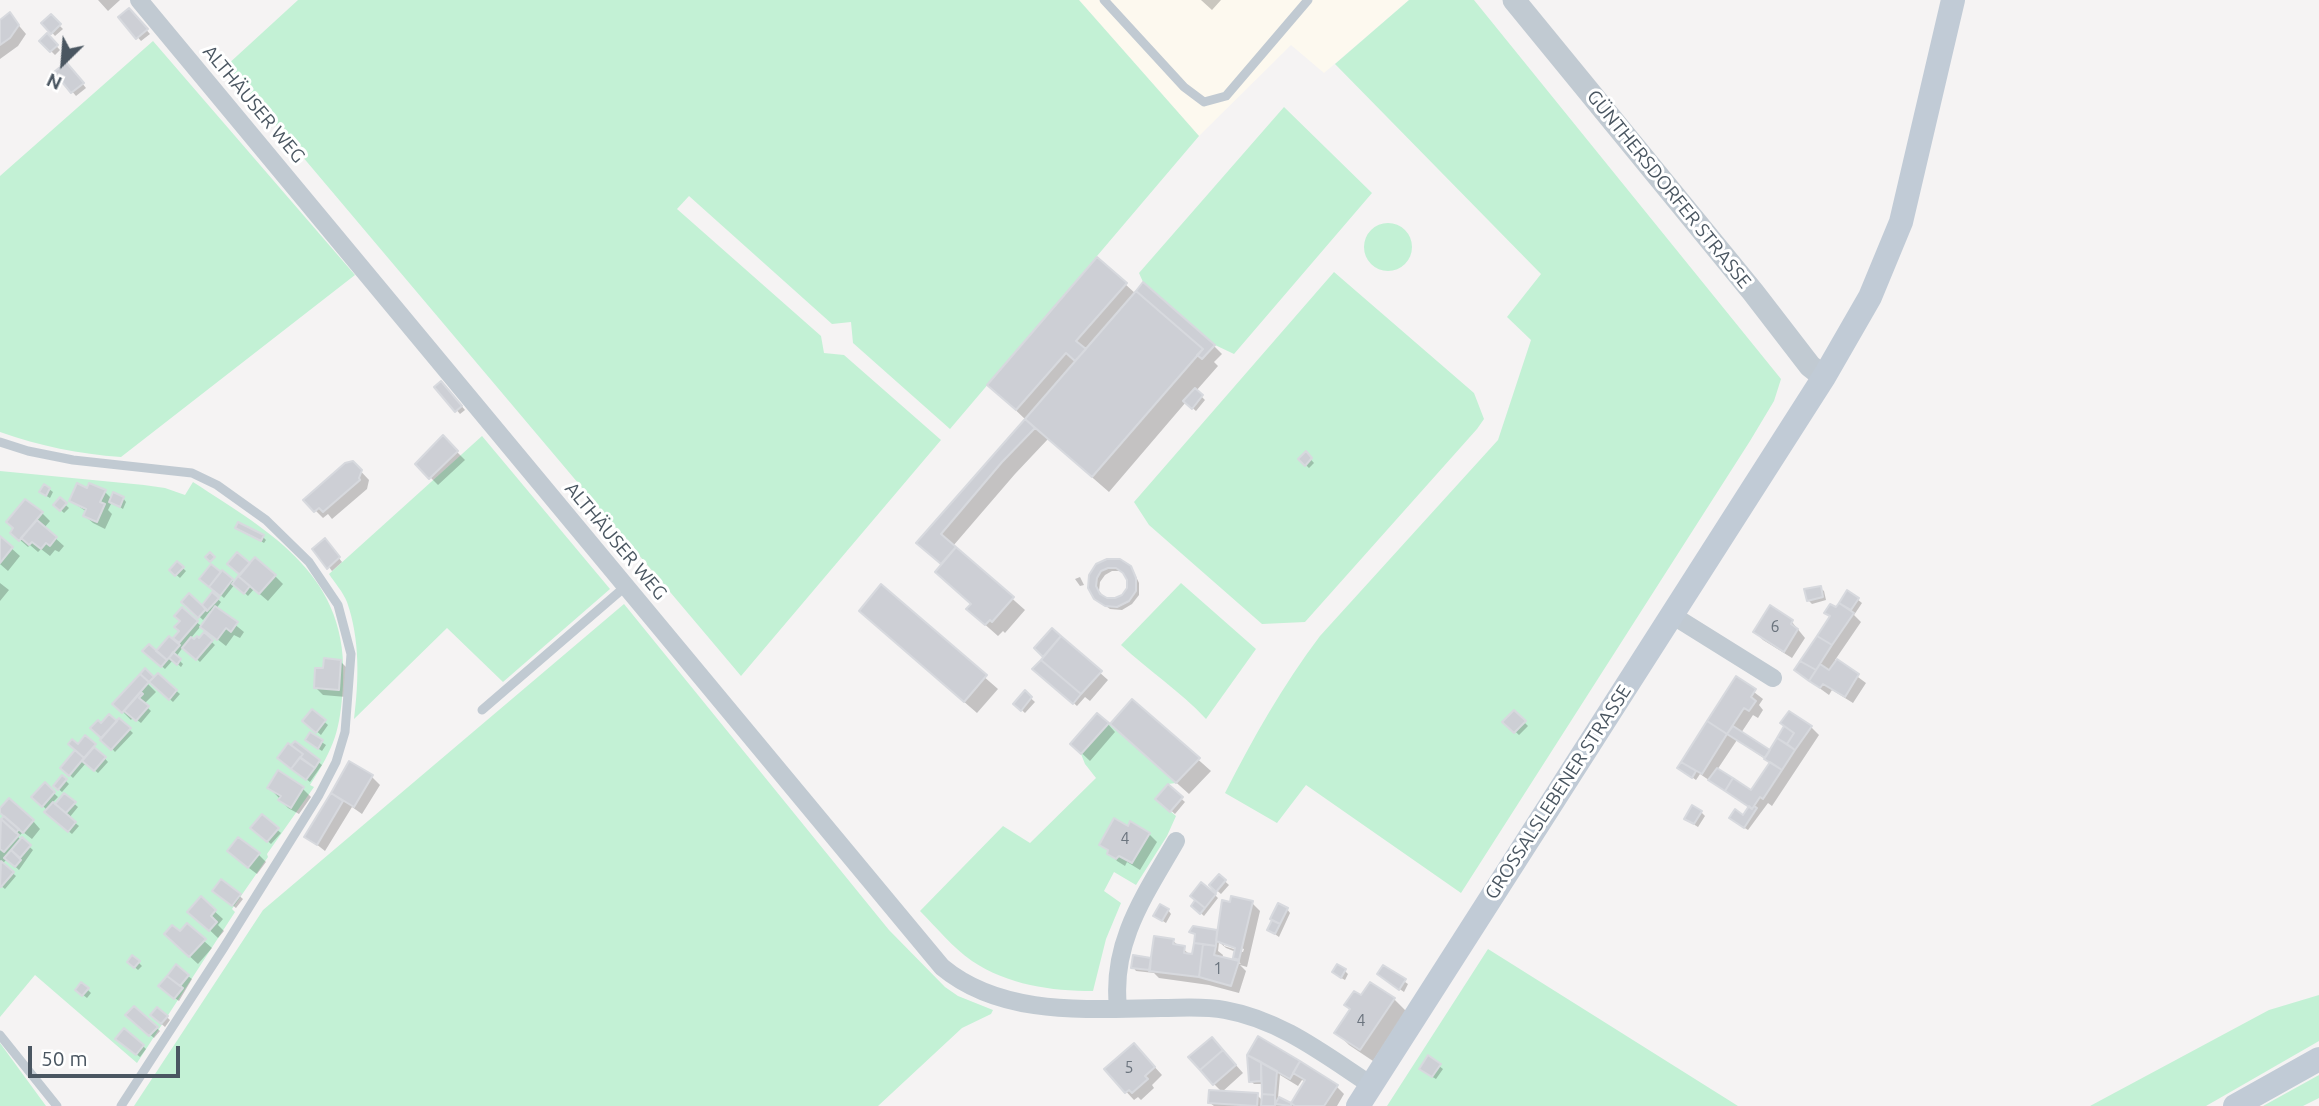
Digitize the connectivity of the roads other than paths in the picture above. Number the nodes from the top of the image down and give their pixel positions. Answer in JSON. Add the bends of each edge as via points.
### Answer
{"nodes":[{"id":1,"x":139,"y":0,"type":"edge"},
{"id":2,"x":1104,"y":0,"type":"edge"},
{"id":3,"x":1308,"y":0,"type":"edge"},
{"id":4,"x":1514,"y":0,"type":"edge"},
{"id":5,"x":1953,"y":0,"type":"edge"},
{"id":6,"x":1824,"y":377,"type":"junction"},
{"id":7,"x":0,"y":442,"type":"edge"},
{"id":8,"x":626,"y":586,"type":"junction"},
{"id":9,"x":1672,"y":615,"type":"junction"},
{"id":10,"x":1773,"y":678,"type":"dead end"},
{"id":11,"x":482,"y":710,"type":"dead end"},
{"id":12,"x":1176,"y":841,"type":"dead end"},
{"id":13,"x":1118,"y":1007,"type":"junction"},
{"id":14,"x":0,"y":1035,"type":"edge"},
{"id":15,"x":2319,"y":1059,"type":"edge"},
{"id":16,"x":1364,"y":1096,"type":"edge"},
{"id":17,"x":57,"y":1106,"type":"edge"},
{"id":18,"x":121,"y":1106,"type":"edge"},
{"id":19,"x":2235,"y":1106,"type":"edge"}],
"edges":[{"from":1,"to":8,"type":"street","name":"ALTHÄUSER WEG"},
{"from":2,"to":3,"type":"lane","via":[[1184,87],[1211,102],[1226,96]]},
{"from":4,"to":6,"type":"street","name":"GÜNTHERSDORFER STRASSE","via":[[1810,366]]},
{"from":5,"to":6,"type":"main road","name":"GROSSALSLEBENER STRASSE","via":[[1901,222],[1870,297]]},
{"from":6,"to":9,"type":"main road","name":"GROSSALSLEBENER STRASSE"},
{"from":7,"to":18,"type":"lane","via":[[73,460],[192,473],[217,485],[266,520],[309,562],[338,605],[351,654],[345,732],[336,762]]},
{"from":8,"to":11,"type":"lane"},
{"from":8,"to":13,"type":"street","name":"ALTHÄUSER WEG","via":[[942,967],[977,990],[1013,1001],[1073,1009]]},
{"from":9,"to":10,"type":"street"},
{"from":9,"to":16,"type":"main road","name":"GROSSALSLEBENER STRASSE"},
{"from":12,"to":13,"type":"street","via":[[1130,922],[1116,972]]},
{"from":13,"to":16,"type":"street","name":"ALTHÄUSER WEG","via":[[1204,1008],[1246,1015],[1298,1037]]},
{"from":14,"to":17,"type":"lane"},
{"from":15,"to":19,"type":"main road"}]}
